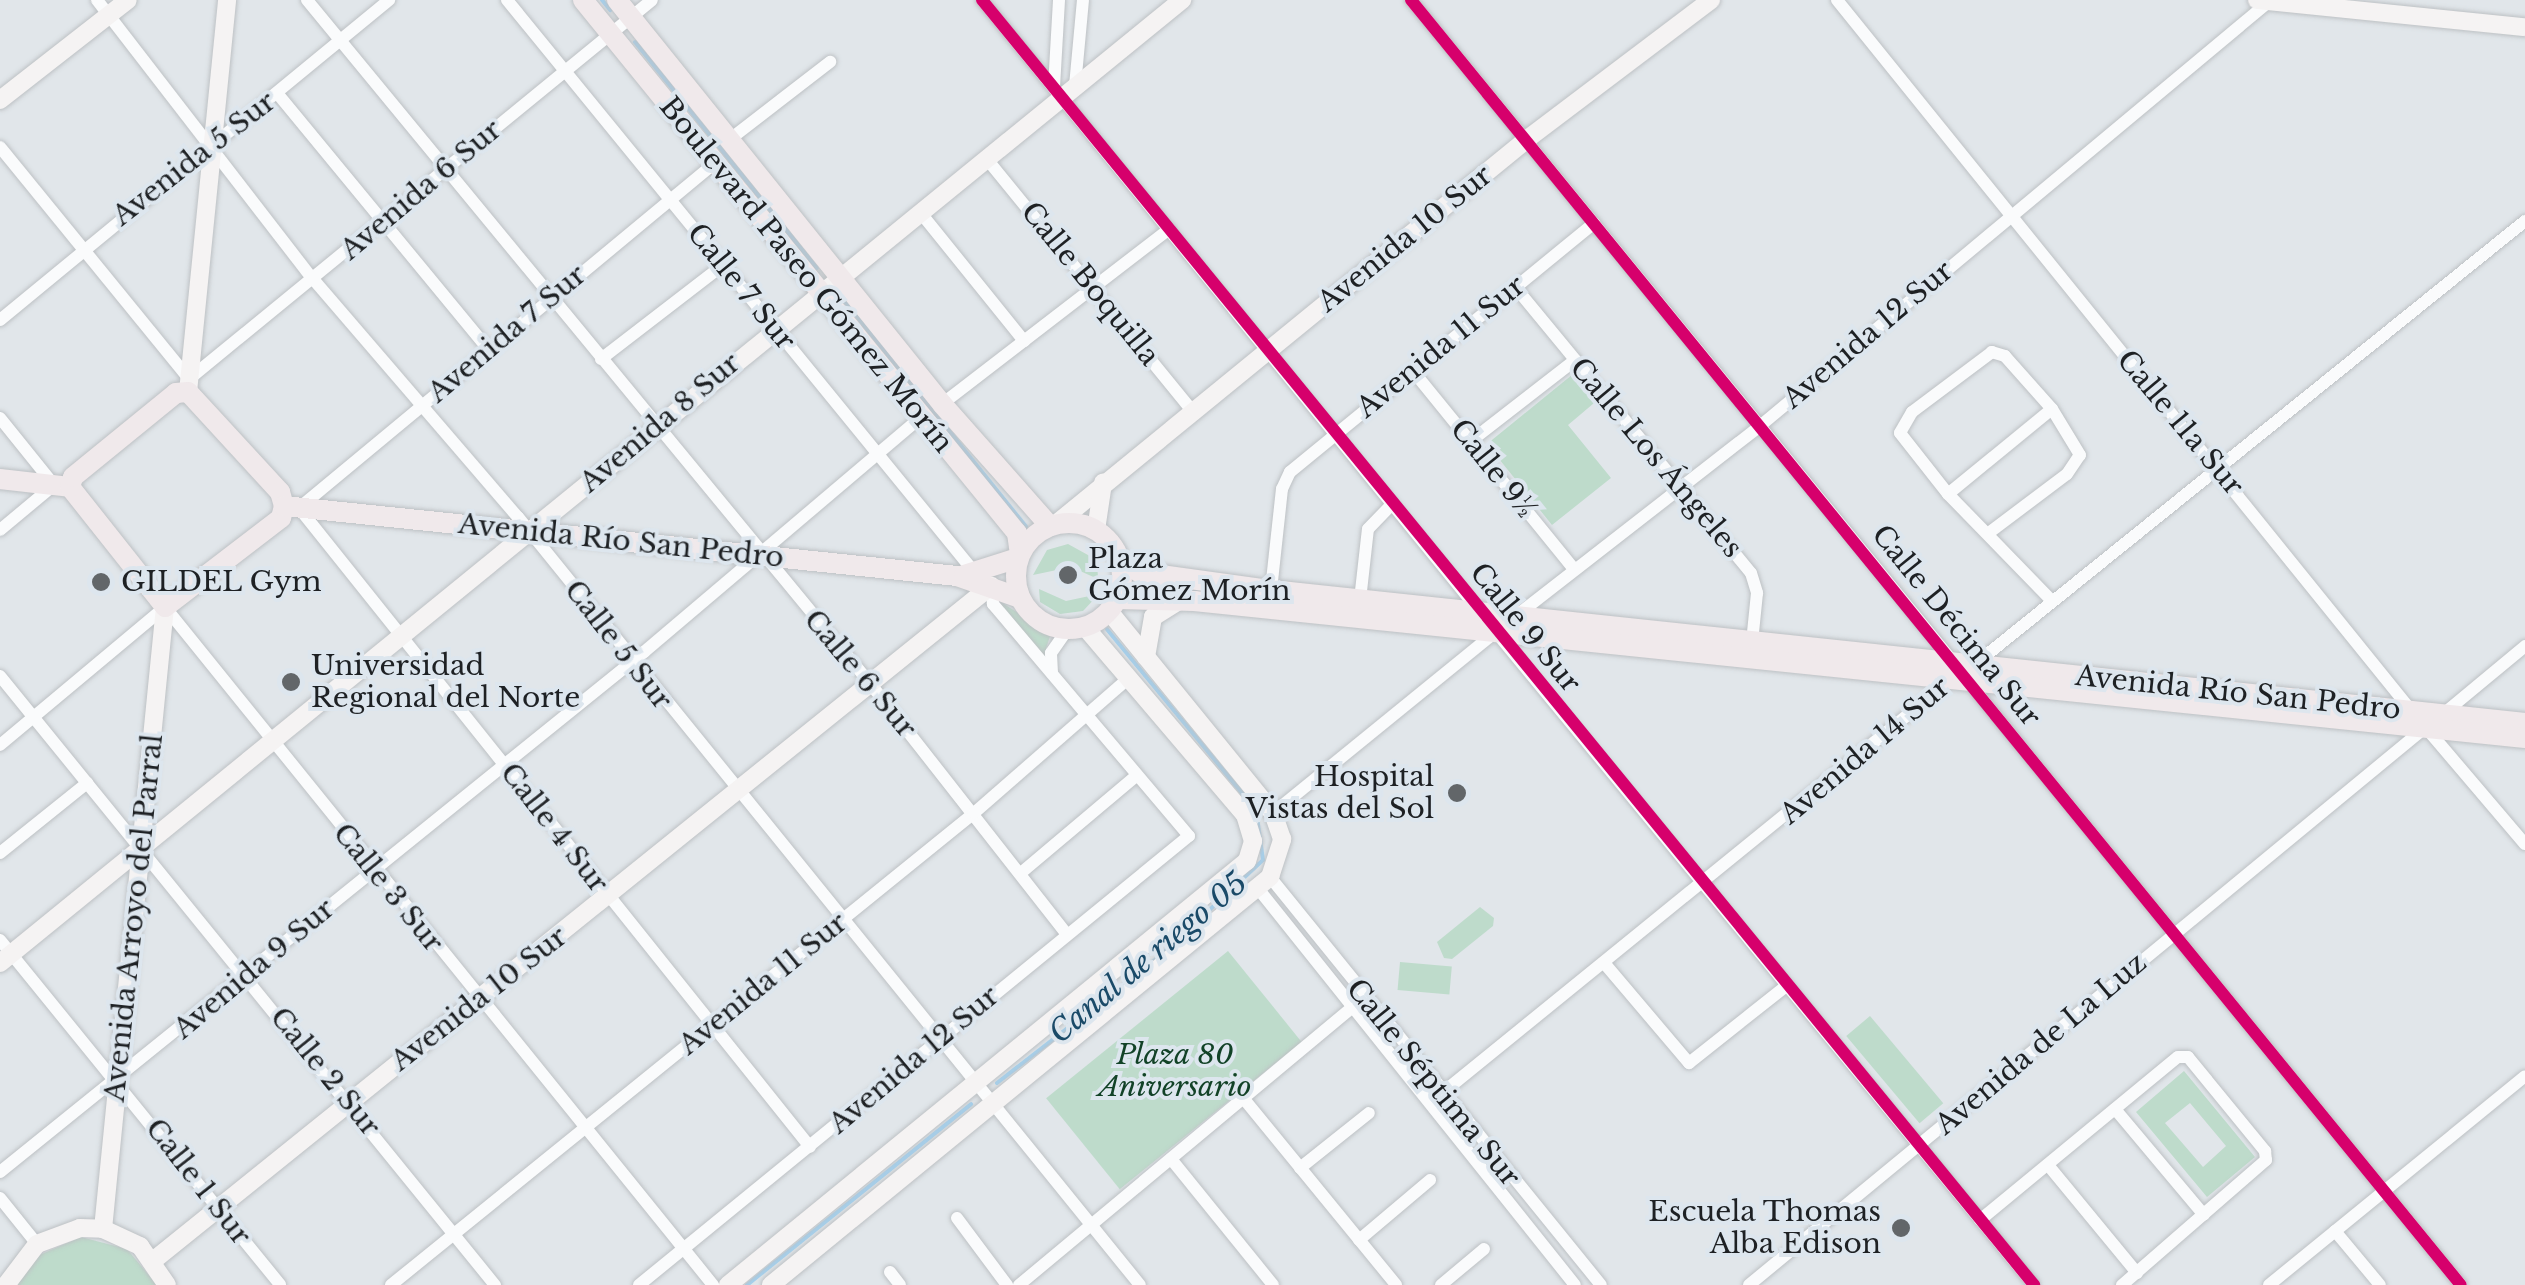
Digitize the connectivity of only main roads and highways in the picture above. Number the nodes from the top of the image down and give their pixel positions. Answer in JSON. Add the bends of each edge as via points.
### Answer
{"nodes":[{"id":1,"x":128,"y":0,"type":"edge"},
{"id":2,"x":228,"y":0,"type":"edge"},
{"id":3,"x":582,"y":0,"type":"edge"},
{"id":4,"x":1182,"y":0,"type":"edge"},
{"id":5,"x":1712,"y":0,"type":"edge"},
{"id":6,"x":2267,"y":0,"type":"edge"},
{"id":7,"x":624,"y":8,"type":"edge"},
{"id":8,"x":2525,"y":27,"type":"edge"},
{"id":9,"x":0,"y":100,"type":"edge"},
{"id":10,"x":837,"y":274,"type":"junction"},
{"id":11,"x":819,"y":290,"type":"junction"},
{"id":12,"x":188,"y":385,"type":"junction"},
{"id":13,"x":0,"y":480,"type":"edge"},
{"id":14,"x":1103,"y":484,"type":"junction"},
{"id":15,"x":62,"y":486,"type":"junction"},
{"id":16,"x":292,"y":507,"type":"junction"},
{"id":17,"x":1053,"y":525,"type":"junction"},
{"id":18,"x":1096,"y":530,"type":"junction"},
{"id":19,"x":529,"y":532,"type":"junction"},
{"id":20,"x":1019,"y":556,"type":"junction"},
{"id":21,"x":1120,"y":561,"type":"junction"},
{"id":22,"x":974,"y":578,"type":"junction"},
{"id":23,"x":1020,"y":598,"type":"junction"},
{"id":24,"x":1181,"y":599,"type":"junction"},
{"id":25,"x":1113,"y":605,"type":"junction"},
{"id":26,"x":165,"y":607,"type":"junction"},
{"id":27,"x":1076,"y":628,"type":"junction"},
{"id":28,"x":1146,"y":657,"type":"junction"},
{"id":29,"x":1960,"y":672,"type":"junction"},
{"id":30,"x":2426,"y":717,"type":"junction"},
{"id":31,"x":2525,"y":722,"type":"edge"},
{"id":32,"x":2525,"y":738,"type":"edge"},
{"id":33,"x":141,"y":848,"type":"junction"},
{"id":34,"x":4,"y":952,"type":"edge"},
{"id":35,"x":985,"y":1093,"type":"junction"},
{"id":36,"x":103,"y":1229,"type":"junction"},
{"id":37,"x":154,"y":1260,"type":"junction"},
{"id":38,"x":6,"y":1285,"type":"edge"},
{"id":39,"x":167,"y":1285,"type":"edge"},
{"id":40,"x":728,"y":1285,"type":"edge"},
{"id":41,"x":772,"y":1285,"type":"edge"}],
"edges":[{"from":1,"to":9,"type":"main road"},
{"from":2,"to":12,"type":"main road"},
{"from":3,"to":11,"type":"main road","name":"Boulevard Paseo Gómez Morín"},
{"from":4,"to":10,"type":"main road","name":"Avenida 8 Sur"},
{"from":5,"to":14,"type":"main road","name":"Avenida 10 Sur","via":[[1526,140]]},
{"from":6,"to":8,"type":"main road"},
{"from":7,"to":10,"type":"main road","name":"Boulevard Paseo Gómez Morín"},
{"from":10,"to":11,"type":"main road","name":"Avenida 8 Sur"},
{"from":10,"to":17,"type":"main road","name":"Boulevard Paseo Gómez Morín","via":[[942,404]]},
{"from":11,"to":19,"type":"main road","name":"Avenida 8 Sur"},
{"from":11,"to":20,"type":"main road","name":"Boulevard Paseo Gómez Morín","via":[[1016,533]]},
{"from":12,"to":15,"type":"main road","name":"Avenida 6 Sur"},
{"from":12,"to":16,"type":"main road","name":"Calle 4 Sur"},
{"from":13,"to":15,"type":"main road"},
{"from":14,"to":17,"type":"main road","name":"Avenida 10 Sur"},
{"from":14,"to":18,"type":"main road"},
{"from":15,"to":26,"type":"main road","name":"Calle 3 Sur"},
{"from":16,"to":19,"type":"main road","name":"Avenida Río San Pedro"},
{"from":16,"to":26,"type":"main road","name":"Avenida 7 Sur"},
{"from":17,"to":18,"type":"main road"},
{"from":17,"to":20,"type":"main road","name":"Avenida Río San Pedro"},
{"from":18,"to":21,"type":"main road"},
{"from":19,"to":22,"type":"main road","name":"Avenida Río San Pedro"},
{"from":19,"to":33,"type":"main road","name":"Avenida 8 Sur"},
{"from":20,"to":22,"type":"main road","name":"Avenida Río San Pedro"},
{"from":20,"to":23,"type":"main road"},
{"from":21,"to":25,"type":"main road"},
{"from":21,"to":29,"type":"main road","name":"Avenida Río San Pedro","via":[[1139,572],[1272,590],[1752,642]]},
{"from":22,"to":23,"type":"main road","name":"Avenida Río San Pedro"},
{"from":22,"to":37,"type":"main road","name":"Avenida 10 Sur","via":[[869,682]]},
{"from":23,"to":27,"type":"main road","name":"Avenida Río San Pedro","via":[[1039,620]]},
{"from":24,"to":25,"type":"main road","name":"Avenida Río San Pedro"},
{"from":24,"to":28,"type":"main road","via":[[1153,616]]},
{"from":24,"to":29,"type":"main road","name":"Avenida Río San Pedro"},
{"from":25,"to":27,"type":"main road"},
{"from":25,"to":28,"type":"main road"},
{"from":26,"to":33,"type":"main road","name":"Avenida Arroyo del Parral"},
{"from":27,"to":35,"type":"main road","via":[[1130,677],[1245,816],[1251,852],[1228,880]]},
{"from":28,"to":35,"type":"main road","via":[[1273,813],[1282,840],[1265,884]]},
{"from":29,"to":30,"type":"main road","name":"Avenida Río San Pedro"},
{"from":30,"to":31,"type":"main road","name":"Avenida Río San Pedro"},
{"from":30,"to":32,"type":"main road","name":"Avenida Río San Pedro"},
{"from":33,"to":34,"type":"main road","name":"Avenida 8 Sur"},
{"from":33,"to":36,"type":"main road","name":"Avenida Arroyo del Parral"},
{"from":35,"to":40,"type":"main road"},
{"from":35,"to":41,"type":"main road"},
{"from":36,"to":37,"type":"main road"},
{"from":36,"to":38,"type":"main road","via":[[80,1228],[38,1244]]},
{"from":37,"to":39,"type":"main road"}]}
